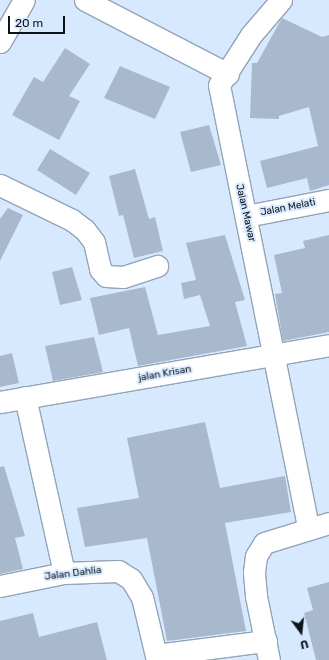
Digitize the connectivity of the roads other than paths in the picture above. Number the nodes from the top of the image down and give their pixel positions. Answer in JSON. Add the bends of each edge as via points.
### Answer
{"nodes":[{"id":1,"x":24,"y":0,"type":"edge"},
{"id":2,"x":85,"y":0,"type":"edge"},
{"id":3,"x":281,"y":0,"type":"edge"},
{"id":4,"x":0,"y":42,"type":"edge"},
{"id":5,"x":228,"y":74,"type":"junction"},
{"id":6,"x":0,"y":185,"type":"edge"},
{"id":7,"x":329,"y":200,"type":"edge"},
{"id":8,"x":246,"y":216,"type":"junction"},
{"id":9,"x":157,"y":266,"type":"dead end"},
{"id":10,"x":329,"y":345,"type":"edge"},
{"id":11,"x":273,"y":355,"type":"junction"},
{"id":12,"x":25,"y":397,"type":"junction"},
{"id":13,"x":0,"y":402,"type":"edge"},
{"id":14,"x":329,"y":523,"type":"edge"},
{"id":15,"x":308,"y":527,"type":"junction"},
{"id":16,"x":64,"y":573,"type":"junction"},
{"id":17,"x":0,"y":586,"type":"edge"},
{"id":18,"x":267,"y":650,"type":"edge"},
{"id":19,"x":157,"y":658,"type":"edge"}],
"edges":[{"from":1,"to":4,"type":"street"},
{"from":2,"to":5,"type":"street"},
{"from":3,"to":5,"type":"street","name":"Jalan Mawar","via":[[250,35]]},
{"from":5,"to":8,"type":"street","name":"Jalan Mawar","via":[[219,85]]},
{"from":6,"to":9,"type":"street","via":[[72,220],[85,230],[94,242],[100,269],[106,276],[123,276]]},
{"from":7,"to":8,"type":"street","name":"Jalan Melati"},
{"from":8,"to":11,"type":"street","name":"Jalan Mawar"},
{"from":10,"to":11,"type":"street","name":"jalan Krisan"},
{"from":11,"to":12,"type":"street","name":"jalan Krisan"},
{"from":11,"to":15,"type":"street","name":"Jalan Mawar"},
{"from":12,"to":13,"type":"street","name":"jalan Krisan"},
{"from":12,"to":16,"type":"street"},
{"from":14,"to":15,"type":"street"},
{"from":15,"to":18,"type":"street","via":[[264,543],[256,556],[256,596]]},
{"from":16,"to":17,"type":"street","name":"Jalan Dahlia"},
{"from":16,"to":19,"type":"street","name":"Jalan Dahlia","via":[[118,571],[132,579],[142,597]]},
{"from":18,"to":19,"type":"street"}]}
